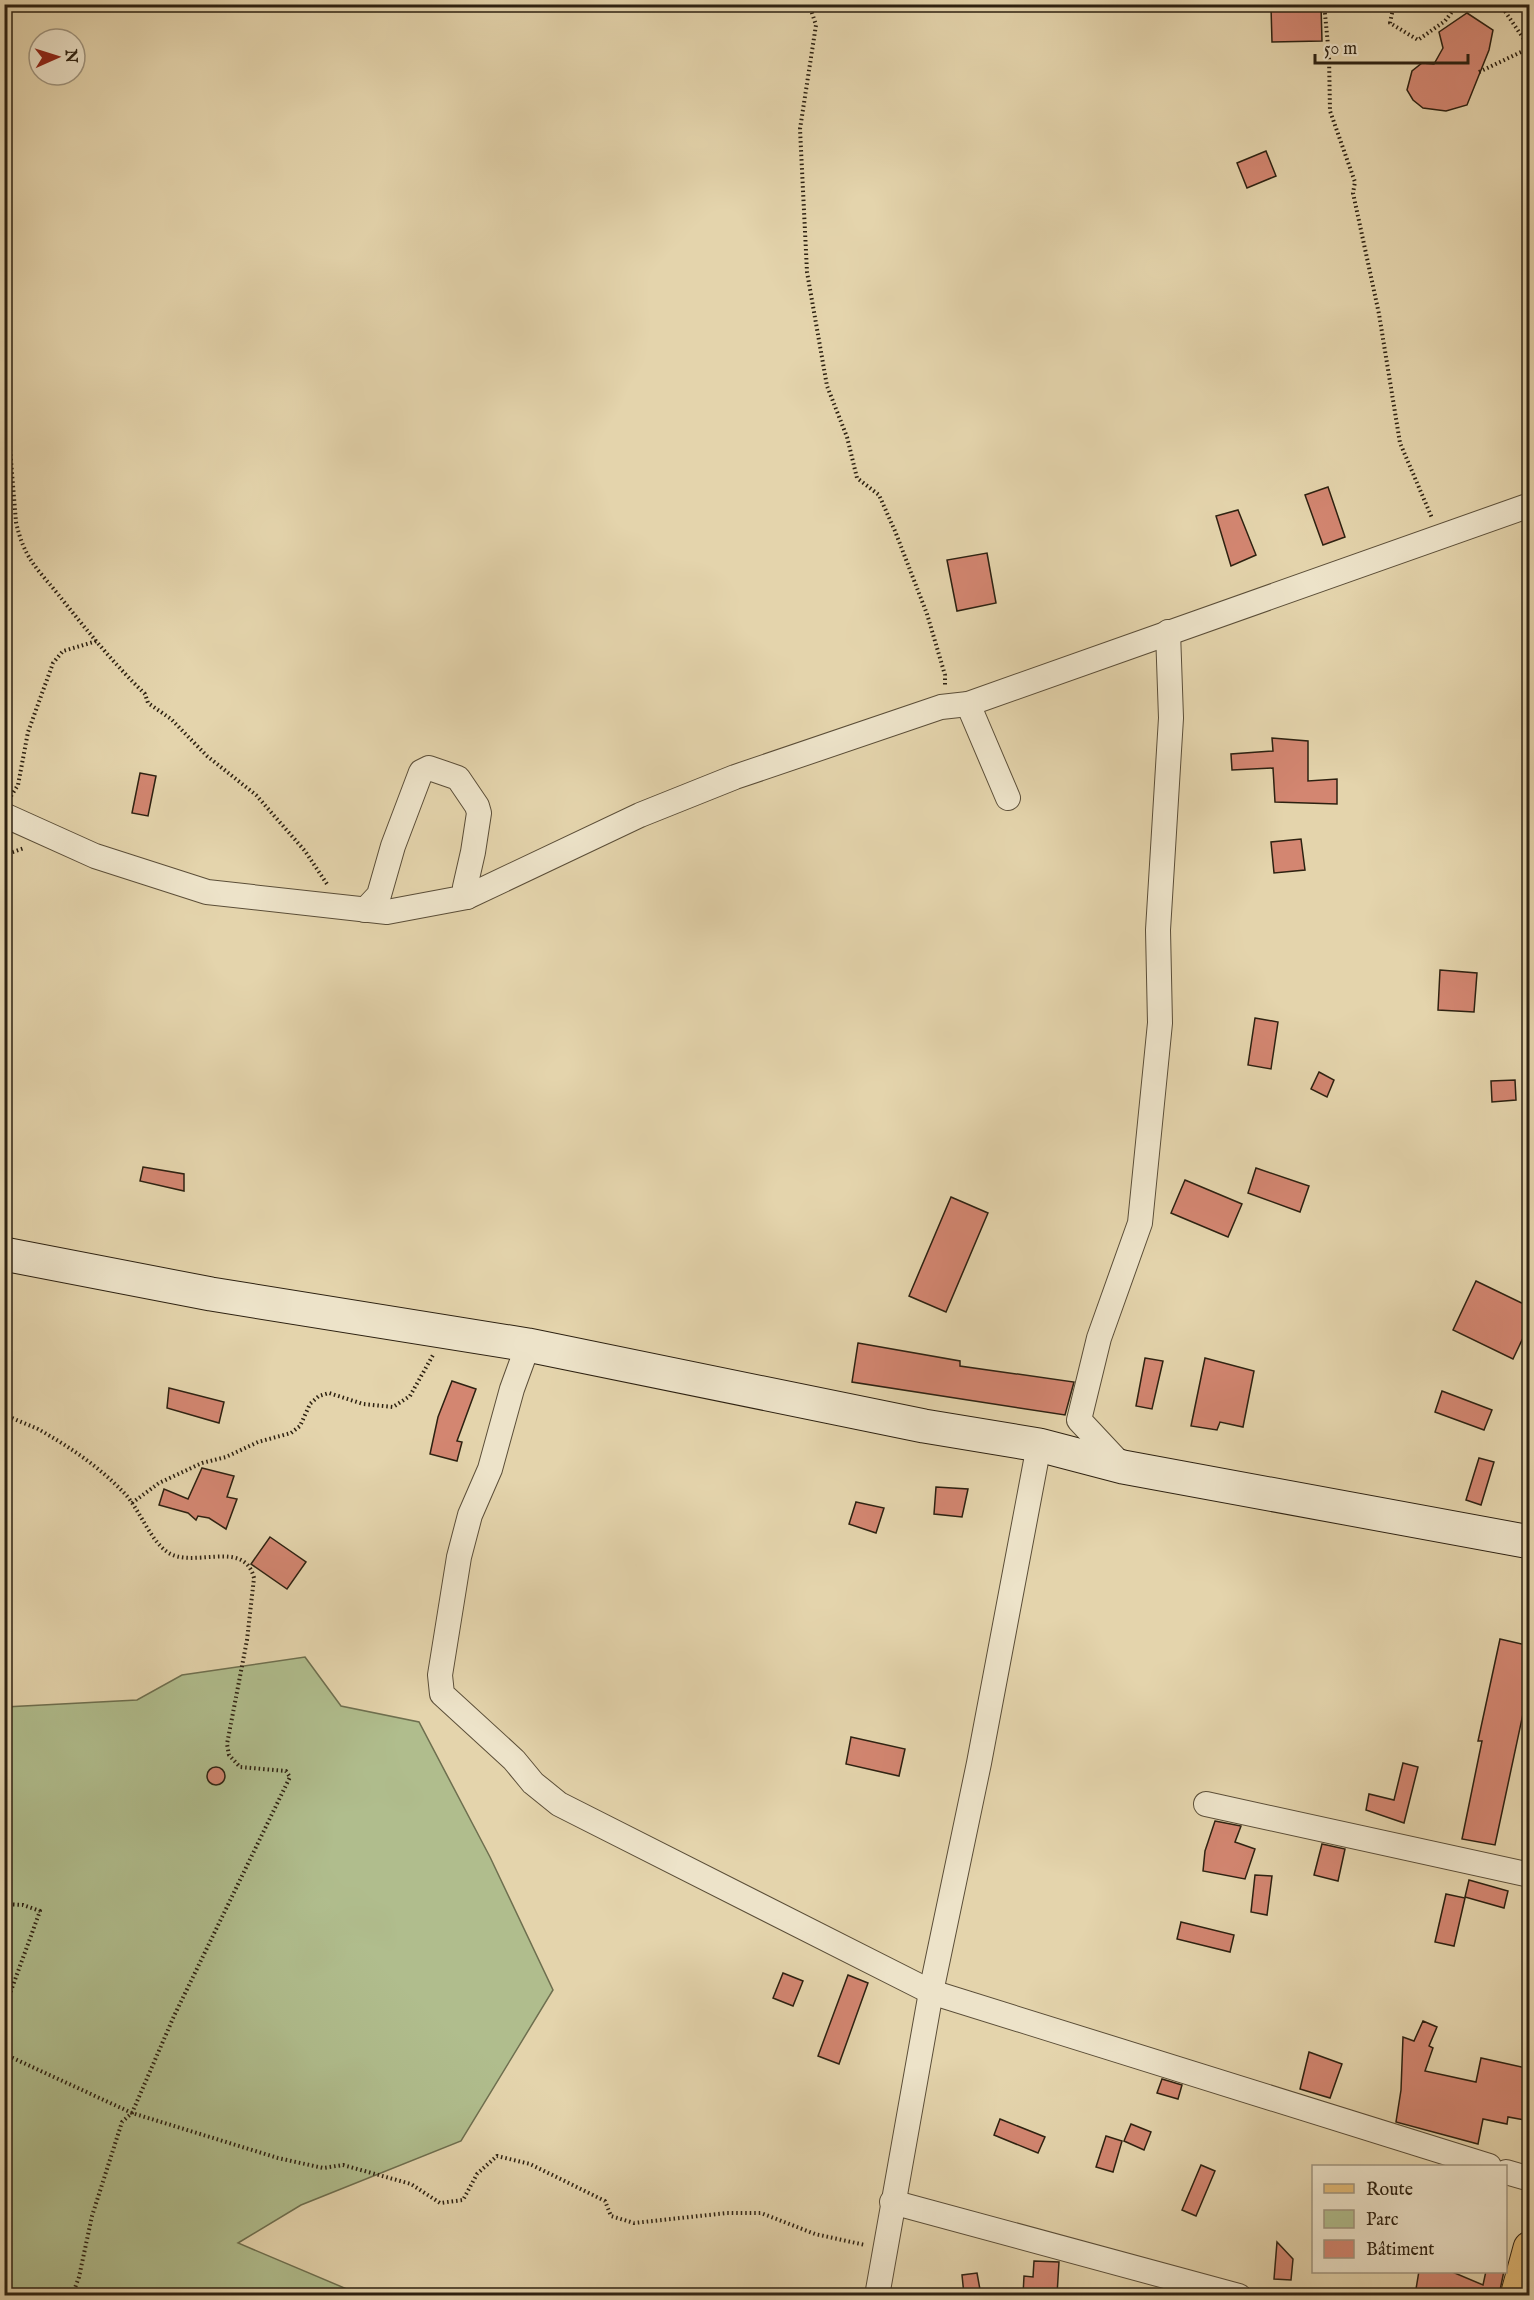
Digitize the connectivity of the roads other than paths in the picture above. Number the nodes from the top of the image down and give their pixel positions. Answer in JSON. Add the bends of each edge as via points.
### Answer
{"nodes":[{"id":1,"x":1530,"y":505,"type":"edge"},
{"id":2,"x":1168,"y":632,"type":"junction"},
{"id":3,"x":968,"y":704,"type":"junction"},
{"id":4,"x":1008,"y":798,"type":"dead end"},
{"id":5,"x":4,"y":815,"type":"edge"},
{"id":6,"x":467,"y":897,"type":"junction"},
{"id":7,"x":353,"y":908,"type":"junction"},
{"id":8,"x":4,"y":1254,"type":"edge"},
{"id":9,"x":528,"y":1345,"type":"junction"},
{"id":10,"x":1039,"y":1444,"type":"junction"},
{"id":11,"x":1123,"y":1467,"type":"junction"},
{"id":12,"x":1530,"y":1542,"type":"edge"},
{"id":13,"x":1206,"y":1804,"type":"dead end"},
{"id":14,"x":1530,"y":1875,"type":"edge"},
{"id":15,"x":931,"y":1992,"type":"junction"},
{"id":16,"x":1486,"y":2165,"type":"edge"},
{"id":17,"x":1507,"y":2172,"type":"edge"},
{"id":18,"x":1530,"y":2179,"type":"edge"},
{"id":19,"x":892,"y":2202,"type":"junction"},
{"id":20,"x":1530,"y":2248,"type":"edge"},
{"id":21,"x":877,"y":2295,"type":"edge"},
{"id":22,"x":1239,"y":2295,"type":"edge"},
{"id":23,"x":1517,"y":2295,"type":"edge"}],
"edges":[{"from":1,"to":2,"type":"street"},
{"from":2,"to":3,"type":"street"},
{"from":2,"to":11,"type":"street","via":[[1171,718],[1158,930],[1160,1023],[1140,1223],[1099,1338],[1079,1420]]},
{"from":3,"to":4,"type":"street"},
{"from":3,"to":6,"type":"street","via":[[940,707],[815,748],[640,815]]},
{"from":5,"to":7,"type":"street","via":[[95,856],[176,884],[243,897]]},
{"from":6,"to":7,"type":"street","via":[[387,912]]},
{"from":6,"to":7,"type":"street","via":[[465,887],[479,813],[458,778],[429,768],[421,772],[379,895]]},
{"from":8,"to":9,"type":"main road","via":[[211,1294]]},
{"from":9,"to":10,"type":"main road","via":[[924,1426]]},
{"from":9,"to":15,"type":"street","via":[[459,1557],[440,1675],[442,1694],[514,1760],[533,1784],[559,1804]]},
{"from":10,"to":11,"type":"main road"},
{"from":10,"to":15,"type":"street"},
{"from":11,"to":12,"type":"main road"},
{"from":13,"to":14,"type":"street"},
{"from":15,"to":16,"type":"street"},
{"from":15,"to":19,"type":"street"},
{"from":17,"to":18,"type":"street"},
{"from":19,"to":21,"type":"street"},
{"from":19,"to":22,"type":"street"},
{"from":20,"to":23,"type":"main road"}]}
